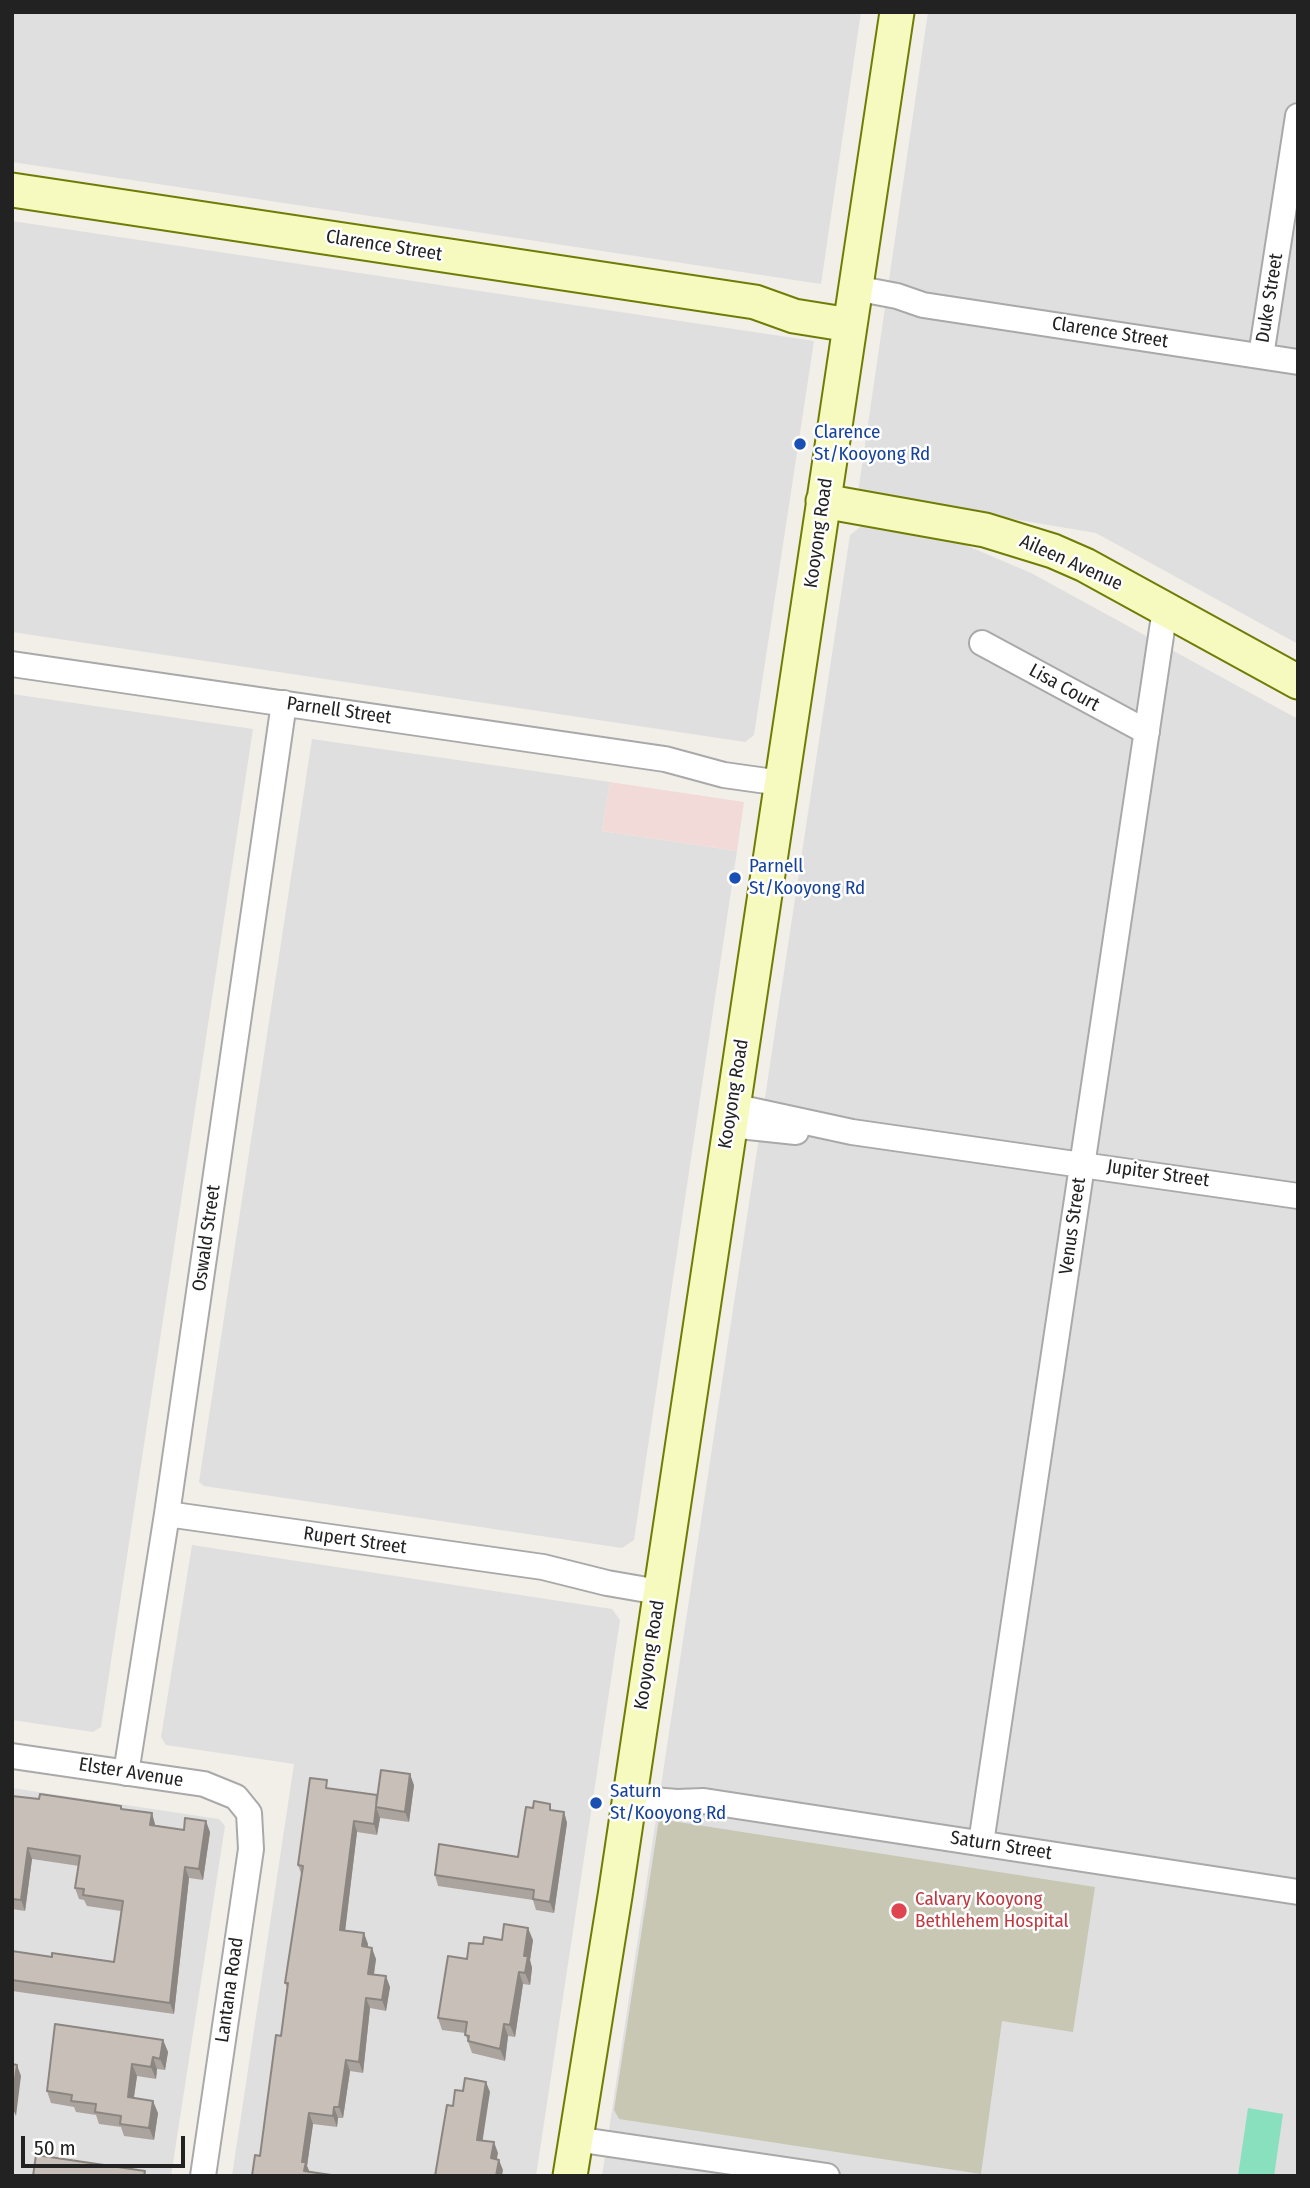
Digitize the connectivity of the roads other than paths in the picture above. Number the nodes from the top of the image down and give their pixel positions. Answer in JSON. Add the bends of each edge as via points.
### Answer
{"nodes":[{"id":1,"x":897,"y":12,"type":"edge"},
{"id":2,"x":1298,"y":116,"type":"edge"},
{"id":3,"x":12,"y":190,"type":"edge"},
{"id":4,"x":853,"y":306,"type":"junction"},
{"id":5,"x":1262,"y":356,"type":"junction"},
{"id":6,"x":1298,"y":362,"type":"edge"},
{"id":7,"x":823,"y":501,"type":"junction"},
{"id":8,"x":1165,"y":609,"type":"junction"},
{"id":9,"x":982,"y":643,"type":"dead end"},
{"id":10,"x":12,"y":664,"type":"edge"},
{"id":11,"x":1298,"y":682,"type":"edge"},
{"id":12,"x":284,"y":703,"type":"junction"},
{"id":13,"x":1147,"y":732,"type":"junction"},
{"id":14,"x":782,"y":775,"type":"junction"},
{"id":15,"x":731,"y":1115,"type":"junction"},
{"id":16,"x":1082,"y":1164,"type":"junction"},
{"id":17,"x":1298,"y":1196,"type":"edge"},
{"id":18,"x":167,"y":1514,"type":"junction"},
{"id":19,"x":660,"y":1584,"type":"junction"},
{"id":20,"x":12,"y":1756,"type":"edge"},
{"id":21,"x":126,"y":1773,"type":"junction"},
{"id":22,"x":630,"y":1790,"type":"junction"},
{"id":23,"x":244,"y":1805,"type":"joint"},
{"id":24,"x":981,"y":1843,"type":"junction"},
{"id":25,"x":1298,"y":1892,"type":"edge"},
{"id":26,"x":575,"y":2139,"type":"junction"},
{"id":27,"x":203,"y":2176,"type":"edge"},
{"id":28,"x":570,"y":2176,"type":"edge"},
{"id":29,"x":827,"y":2176,"type":"edge"}],
"edges":[{"from":1,"to":4,"type":"street","name":"Kooyong Road"},
{"from":2,"to":5,"type":"street","name":"Duke Street"},
{"from":3,"to":4,"type":"street","name":"Clarence Street","via":[[755,302],[796,298]]},
{"from":4,"to":5,"type":"street","name":"Clarence Street","via":[[923,305]]},
{"from":4,"to":7,"type":"street","name":"Kooyong Road"},
{"from":5,"to":6,"type":"street","name":"Clarence Street"},
{"from":7,"to":8,"type":"street","name":"Aileen Avenue","via":[[1020,539],[1085,565]]},
{"from":7,"to":14,"type":"street","name":"Kooyong Road"},
{"from":8,"to":11,"type":"street","name":"Aileen Avenue"},
{"from":8,"to":13,"type":"street","name":"Venus Street"},
{"from":9,"to":13,"type":"street","name":"Lisa Court"},
{"from":10,"to":12,"type":"street","name":"Parnell Street"},
{"from":12,"to":14,"type":"street","name":"Parnell Street","via":[[665,760],[726,760]]},
{"from":12,"to":18,"type":"street","name":"Oswald Street"},
{"from":13,"to":16,"type":"street","name":"Venus Street"},
{"from":14,"to":15,"type":"street","name":"Kooyong Road"},
{"from":15,"to":16,"type":"street","name":"Jupiter Street","via":[[794,1116],[852,1132]]},
{"from":15,"to":19,"type":"street","name":"Kooyong Road"},
{"from":16,"to":17,"type":"street","name":"Jupiter Street"},
{"from":16,"to":24,"type":"street","name":"Venus Street"},
{"from":18,"to":19,"type":"street","name":"Rupert Street","via":[[542,1567],[610,1569]]},
{"from":18,"to":21,"type":"street","name":"Oswald Street"},
{"from":19,"to":22,"type":"street","name":"Kooyong Road"},
{"from":20,"to":21,"type":"street","name":"Elster Avenue"},
{"from":21,"to":23,"type":"street","name":"Elster Avenue","via":[[223,1790]]},
{"from":22,"to":24,"type":"street","name":"Saturn Street","via":[[677,1802],[704,1801]]},
{"from":22,"to":26,"type":"street","name":"Kooyong Road"},
{"from":23,"to":27,"type":"street","name":"Lantana Road","via":[[252,1822],[251,1849]]},
{"from":24,"to":25,"type":"street","name":"Saturn Street"},
{"from":26,"to":28,"type":"street","name":"Kooyong Road"},
{"from":26,"to":29,"type":"street"}]}
